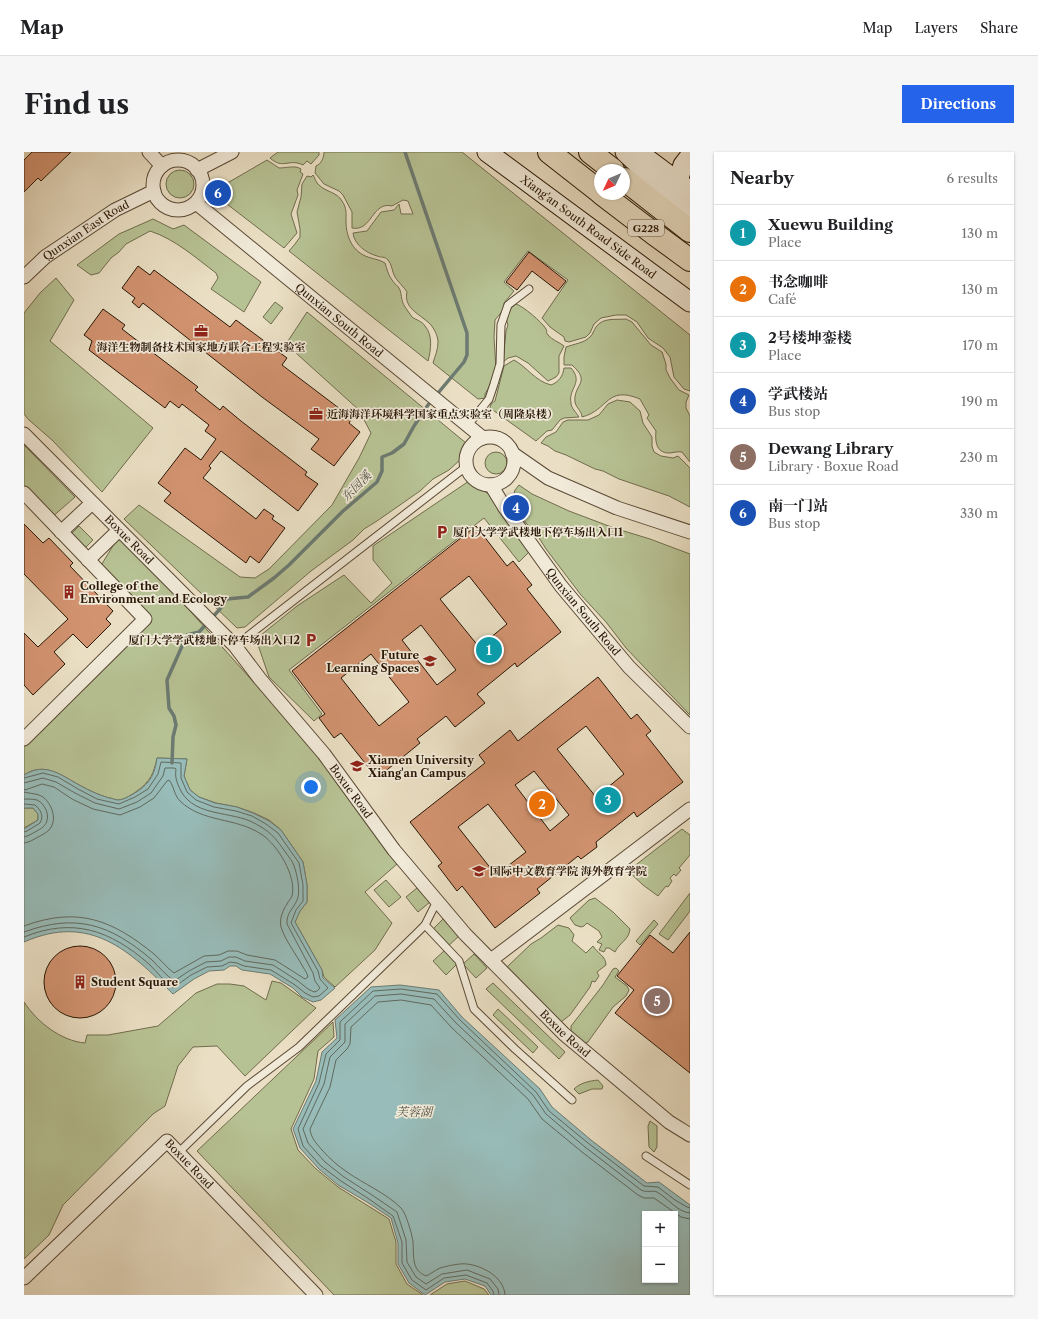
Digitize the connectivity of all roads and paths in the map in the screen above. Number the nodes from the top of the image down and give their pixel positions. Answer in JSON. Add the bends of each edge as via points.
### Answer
{"nodes":[{"id":1,"x":149,"y":152,"type":"edge"},
{"id":2,"x":232,"y":152,"type":"edge"},
{"id":3,"x":487,"y":152,"type":"edge"},
{"id":4,"x":548,"y":152,"type":"edge"},
{"id":5,"x":590,"y":152,"type":"edge"},
{"id":6,"x":625,"y":152,"type":"edge"},
{"id":7,"x":638,"y":152,"type":"edge"},
{"id":8,"x":690,"y":156,"type":"edge"},
{"id":9,"x":605,"y":164,"type":"edge"},
{"id":10,"x":162,"y":166,"type":"junction"},
{"id":11,"x":197,"y":170,"type":"junction"},
{"id":12,"x":630,"y":183,"type":"edge"},
{"id":13,"x":684,"y":186,"type":"edge"},
{"id":14,"x":594,"y":188,"type":"edge"},
{"id":15,"x":154,"y":191,"type":"junction"},
{"id":16,"x":610,"y":200,"type":"edge"},
{"id":17,"x":196,"y":202,"type":"junction"},
{"id":18,"x":690,"y":213,"type":"edge"},
{"id":19,"x":690,"y":231,"type":"edge"},
{"id":20,"x":690,"y":260,"type":"edge"},
{"id":21,"x":24,"y":277,"type":"edge"},
{"id":22,"x":529,"y":289,"type":"dead end"},
{"id":23,"x":690,"y":302,"type":"edge"},
{"id":24,"x":468,"y":425,"type":"junction"},
{"id":25,"x":24,"y":434,"type":"edge"},
{"id":26,"x":483,"y":438,"type":"junction"},
{"id":27,"x":512,"y":453,"type":"junction"},
{"id":28,"x":467,"y":466,"type":"junction"},
{"id":29,"x":491,"y":485,"type":"junction"},
{"id":30,"x":24,"y":493,"type":"edge"},
{"id":31,"x":92,"y":503,"type":"junction"},
{"id":32,"x":119,"y":530,"type":"junction"},
{"id":33,"x":62,"y":532,"type":"junction"},
{"id":34,"x":690,"y":532,"type":"edge"},
{"id":35,"x":88,"y":560,"type":"junction"},
{"id":36,"x":235,"y":646,"type":"junction"},
{"id":37,"x":690,"y":727,"type":"edge"},
{"id":38,"x":24,"y":739,"type":"edge"},
{"id":39,"x":690,"y":809,"type":"edge"},
{"id":40,"x":437,"y":901,"type":"junction"},
{"id":41,"x":425,"y":925,"type":"junction"},
{"id":42,"x":491,"y":960,"type":"junction"},
{"id":43,"x":572,"y":1100,"type":"dead end"},
{"id":44,"x":690,"y":1135,"type":"edge"},
{"id":45,"x":178,"y":1153,"type":"junction"},
{"id":46,"x":646,"y":1156,"type":"dead end"},
{"id":47,"x":690,"y":1185,"type":"edge"},
{"id":48,"x":24,"y":1278,"type":"edge"},
{"id":49,"x":315,"y":1294,"type":"edge"}],
"edges":[{"from":1,"to":10,"type":"street"},
{"from":2,"to":11,"type":"street"},
{"from":3,"to":23,"type":"main road","name":"Xiang'an South Road Side Road"},
{"from":4,"to":14,"type":"highway","number":"G228"},
{"from":5,"to":9,"type":"highway"},
{"from":6,"to":18,"type":"main road"},
{"from":7,"to":13,"type":"main road"},
{"from":8,"to":13,"type":"main road","via":[[683,165]]},
{"from":10,"to":11,"type":"street","via":[[178,160],[187,162]]},
{"from":10,"to":15,"type":"street","via":[[153,182]]},
{"from":11,"to":17,"type":"street","via":[[202,177],[203,186]]},
{"from":12,"to":19,"type":"highway","number":"G228"},
{"from":15,"to":17,"type":"street","via":[[157,199],[171,209],[189,208]]},
{"from":15,"to":21,"type":"street","name":"Qunxian East Road","via":[[115,210],[45,257]]},
{"from":16,"to":20,"type":"highway","number":"G228"},
{"from":17,"to":24,"type":"street","name":"Qunxian South Road"},
{"from":22,"to":24,"type":"lane","via":[[508,306],[501,325],[500,364],[489,399]]},
{"from":24,"to":26,"type":"street","name":"Qunxian South Road"},
{"from":25,"to":31,"type":"street","name":"Boxue Road"},
{"from":26,"to":27,"type":"street","via":[[498,438],[506,443]]},
{"from":26,"to":28,"type":"street","via":[[474,442],[469,450]]},
{"from":27,"to":29,"type":"street","via":[[514,461],[507,478]]},
{"from":27,"to":34,"type":"street","via":[[548,478],[617,508]]},
{"from":28,"to":29,"type":"street","via":[[476,480]]},
{"from":28,"to":36,"type":"lane"},
{"from":29,"to":37,"type":"street","name":"Qunxian South Road","via":[[561,586],[629,667]]},
{"from":30,"to":33,"type":"street"},
{"from":31,"to":32,"type":"street","name":"Boxue Road"},
{"from":31,"to":33,"type":"street"},
{"from":32,"to":35,"type":"street"},
{"from":32,"to":36,"type":"street","name":"Boxue Road"},
{"from":33,"to":35,"type":"street"},
{"from":35,"to":38,"type":"street","via":[[145,619]]},
{"from":36,"to":40,"type":"street","name":"Boxue Road","via":[[324,754],[394,850]]},
{"from":39,"to":42,"type":"street"},
{"from":40,"to":41,"type":"lane"},
{"from":40,"to":42,"type":"street","name":"Boxue Road"},
{"from":41,"to":43,"type":"lane","via":[[459,961],[474,1009]]},
{"from":41,"to":45,"type":"lane","via":[[299,1047],[247,1086]]},
{"from":42,"to":44,"type":"street","name":"Boxue Road","via":[[564,1034],[669,1122]]},
{"from":45,"to":48,"type":"street","name":"Boxue Road","via":[[167,1141]]},
{"from":45,"to":49,"type":"street","name":"Boxue Road"},
{"from":46,"to":47,"type":"lane"}]}
